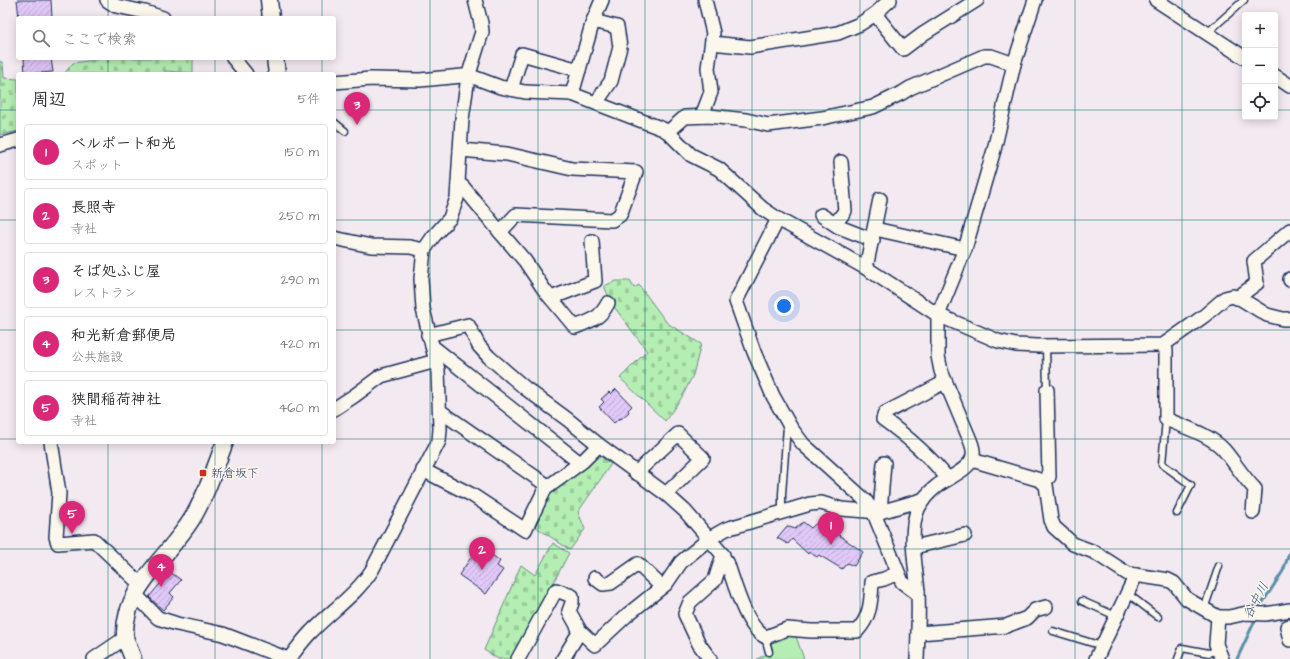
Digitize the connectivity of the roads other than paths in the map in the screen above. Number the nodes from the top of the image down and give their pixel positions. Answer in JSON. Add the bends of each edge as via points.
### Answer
{"nodes":[{"id":1,"x":107,"y":0,"type":"edge"},
{"id":2,"x":269,"y":0,"type":"edge"},
{"id":3,"x":475,"y":0,"type":"edge"},
{"id":4,"x":602,"y":0,"type":"edge"},
{"id":5,"x":705,"y":0,"type":"edge"},
{"id":6,"x":890,"y":0,"type":"edge"},
{"id":7,"x":977,"y":0,"type":"edge"},
{"id":8,"x":1035,"y":0,"type":"edge"},
{"id":9,"x":1244,"y":0,"type":"edge"},
{"id":10,"x":1163,"y":2,"type":"edge"},
{"id":11,"x":875,"y":14,"type":"junction"},
{"id":12,"x":157,"y":16,"type":"edge"},
{"id":13,"x":271,"y":16,"type":"edge"},
{"id":14,"x":594,"y":21,"type":"junction"},
{"id":15,"x":1206,"y":34,"type":"junction"},
{"id":16,"x":712,"y":42,"type":"junction"},
{"id":17,"x":1242,"y":56,"type":"edge"},
{"id":18,"x":235,"y":60,"type":"edge"},
{"id":19,"x":276,"y":60,"type":"edge"},
{"id":20,"x":1014,"y":64,"type":"junction"},
{"id":21,"x":579,"y":70,"type":"junction"},
{"id":22,"x":244,"y":72,"type":"edge"},
{"id":23,"x":277,"y":72,"type":"edge"},
{"id":24,"x":468,"y":77,"type":"junction"},
{"id":25,"x":1278,"y":78,"type":"edge"},
{"id":26,"x":336,"y":82,"type":"edge"},
{"id":27,"x":1290,"y":86,"type":"edge"},
{"id":28,"x":511,"y":89,"type":"junction"},
{"id":29,"x":572,"y":94,"type":"junction"},
{"id":30,"x":596,"y":103,"type":"junction"},
{"id":31,"x":702,"y":116,"type":"junction"},
{"id":32,"x":336,"y":124,"type":"edge"},
{"id":33,"x":345,"y":131,"type":"dead end"},
{"id":34,"x":668,"y":132,"type":"junction"},
{"id":35,"x":16,"y":141,"type":"edge"},
{"id":36,"x":0,"y":145,"type":"edge"},
{"id":37,"x":460,"y":150,"type":"junction"},
{"id":38,"x":841,"y":162,"type":"dead end"},
{"id":39,"x":458,"y":184,"type":"junction"},
{"id":40,"x":880,"y":199,"type":"dead end"},
{"id":41,"x":821,"y":215,"type":"dead end"},
{"id":42,"x":778,"y":219,"type":"junction"},
{"id":43,"x":835,"y":224,"type":"junction"},
{"id":44,"x":1290,"y":230,"type":"edge"},
{"id":45,"x":500,"y":232,"type":"junction"},
{"id":46,"x":874,"y":235,"type":"junction"},
{"id":47,"x":336,"y":238,"type":"edge"},
{"id":48,"x":592,"y":241,"type":"dead end"},
{"id":49,"x":965,"y":249,"type":"junction"},
{"id":50,"x":424,"y":250,"type":"junction"},
{"id":51,"x":866,"y":268,"type":"junction"},
{"id":52,"x":552,"y":298,"type":"junction"},
{"id":53,"x":1237,"y":298,"type":"junction"},
{"id":54,"x":608,"y":304,"type":"dead end"},
{"id":55,"x":938,"y":315,"type":"junction"},
{"id":56,"x":1290,"y":319,"type":"edge"},
{"id":57,"x":430,"y":341,"type":"junction"},
{"id":58,"x":1163,"y":345,"type":"junction"},
{"id":59,"x":1046,"y":346,"type":"junction"},
{"id":60,"x":436,"y":361,"type":"junction"},
{"id":61,"x":945,"y":382,"type":"junction"},
{"id":62,"x":1047,"y":390,"type":"joint"},
{"id":63,"x":336,"y":408,"type":"edge"},
{"id":64,"x":440,"y":411,"type":"junction"},
{"id":65,"x":1166,"y":419,"type":"junction"},
{"id":66,"x":788,"y":422,"type":"junction"},
{"id":67,"x":51,"y":444,"type":"edge"},
{"id":68,"x":224,"y":444,"type":"edge"},
{"id":69,"x":599,"y":445,"type":"junction"},
{"id":70,"x":972,"y":460,"type":"junction"},
{"id":71,"x":580,"y":463,"type":"junction"},
{"id":72,"x":884,"y":463,"type":"dead end"},
{"id":73,"x":424,"y":470,"type":"junction"},
{"id":74,"x":636,"y":473,"type":"junction"},
{"id":75,"x":948,"y":479,"type":"junction"},
{"id":76,"x":1043,"y":482,"type":"junction"},
{"id":77,"x":548,"y":486,"type":"junction"},
{"id":78,"x":666,"y":494,"type":"junction"},
{"id":79,"x":922,"y":500,"type":"junction"},
{"id":80,"x":877,"y":511,"type":"junction"},
{"id":81,"x":782,"y":512,"type":"junction"},
{"id":82,"x":1253,"y":512,"type":"dead end"},
{"id":83,"x":1177,"y":513,"type":"dead end"},
{"id":84,"x":965,"y":535,"type":"dead end"},
{"id":85,"x":710,"y":538,"type":"junction"},
{"id":86,"x":914,"y":547,"type":"junction"},
{"id":87,"x":723,"y":558,"type":"junction"},
{"id":88,"x":1219,"y":566,"type":"dead end"},
{"id":89,"x":898,"y":573,"type":"junction"},
{"id":90,"x":1136,"y":575,"type":"junction"},
{"id":91,"x":595,"y":578,"type":"dead end"},
{"id":92,"x":662,"y":587,"type":"junction"},
{"id":93,"x":138,"y":590,"type":"junction"},
{"id":94,"x":918,"y":591,"type":"junction"},
{"id":95,"x":1127,"y":593,"type":"junction"},
{"id":96,"x":1082,"y":601,"type":"dead end"},
{"id":97,"x":1046,"y":607,"type":"dead end"},
{"id":98,"x":1204,"y":609,"type":"junction"},
{"id":99,"x":1290,"y":610,"type":"edge"},
{"id":100,"x":1116,"y":616,"type":"junction"},
{"id":101,"x":1158,"y":617,"type":"dead end"},
{"id":102,"x":1218,"y":617,"type":"junction"},
{"id":103,"x":1290,"y":626,"type":"edge"},
{"id":104,"x":580,"y":631,"type":"junction"},
{"id":105,"x":1052,"y":631,"type":"dead end"},
{"id":106,"x":918,"y":633,"type":"junction"},
{"id":107,"x":766,"y":637,"type":"junction"},
{"id":108,"x":125,"y":638,"type":"junction"},
{"id":109,"x":1290,"y":640,"type":"edge"},
{"id":110,"x":1102,"y":646,"type":"junction"},
{"id":111,"x":769,"y":652,"type":"dead end"},
{"id":112,"x":1220,"y":655,"type":"edge"},
{"id":113,"x":94,"y":659,"type":"edge"},
{"id":114,"x":133,"y":659,"type":"edge"},
{"id":115,"x":287,"y":659,"type":"edge"},
{"id":116,"x":518,"y":659,"type":"edge"},
{"id":117,"x":563,"y":659,"type":"edge"},
{"id":118,"x":710,"y":659,"type":"edge"},
{"id":119,"x":917,"y":659,"type":"edge"},
{"id":120,"x":1096,"y":659,"type":"edge"},
{"id":121,"x":1178,"y":659,"type":"edge"}],
"edges":[{"from":1,"to":12,"type":"street","via":[[116,6]]},
{"from":2,"to":13,"type":"street"},
{"from":3,"to":24,"type":"street","via":[[482,32]]},
{"from":4,"to":14,"type":"street"},
{"from":5,"to":16,"type":"street","via":[[713,33]]},
{"from":6,"to":11,"type":"street"},
{"from":7,"to":11,"type":"street","via":[[903,49]]},
{"from":8,"to":20,"type":"street"},
{"from":9,"to":15,"type":"lane"},
{"from":10,"to":15,"type":"street"},
{"from":11,"to":16,"type":"street","via":[[860,24],[838,33],[750,47]]},
{"from":14,"to":21,"type":"street"},
{"from":14,"to":30,"type":"street","via":[[617,27],[620,47],[611,82]]},
{"from":15,"to":17,"type":"street"},
{"from":16,"to":31,"type":"street","via":[[708,68],[711,92]]},
{"from":18,"to":22,"type":"street"},
{"from":19,"to":23,"type":"street"},
{"from":20,"to":31,"type":"street","via":[[984,56],[873,107],[822,118],[768,125]]},
{"from":20,"to":49,"type":"street","via":[[994,150]]},
{"from":21,"to":28,"type":"street","via":[[522,54]]},
{"from":21,"to":29,"type":"street"},
{"from":24,"to":26,"type":"street"},
{"from":24,"to":28,"type":"street"},
{"from":24,"to":37,"type":"street"},
{"from":25,"to":27,"type":"street"},
{"from":28,"to":29,"type":"street"},
{"from":29,"to":30,"type":"street"},
{"from":30,"to":34,"type":"street"},
{"from":31,"to":34,"type":"street","via":[[684,118]]},
{"from":32,"to":33,"type":"lane"},
{"from":34,"to":42,"type":"street","via":[[691,155],[719,169],[763,209]]},
{"from":35,"to":36,"type":"street"},
{"from":37,"to":39,"type":"street"},
{"from":37,"to":45,"type":"street","via":[[507,154],[572,169],[636,172],[620,215],[612,220],[516,216]]},
{"from":38,"to":43,"type":"street","via":[[845,211]]},
{"from":39,"to":45,"type":"street"},
{"from":39,"to":50,"type":"street","via":[[450,218]]},
{"from":40,"to":46,"type":"street"},
{"from":41,"to":43,"type":"street"},
{"from":42,"to":51,"type":"street"},
{"from":42,"to":66,"type":"street","via":[[736,300],[773,396]]},
{"from":43,"to":46,"type":"street"},
{"from":44,"to":53,"type":"street","via":[[1254,261],[1257,282]]},
{"from":45,"to":52,"type":"street","via":[[526,261]]},
{"from":46,"to":49,"type":"street"},
{"from":46,"to":51,"type":"street"},
{"from":47,"to":50,"type":"street","via":[[371,246]]},
{"from":48,"to":52,"type":"street","via":[[595,281]]},
{"from":49,"to":55,"type":"street"},
{"from":50,"to":57,"type":"street","via":[[423,309]]},
{"from":51,"to":55,"type":"street"},
{"from":52,"to":54,"type":"street","via":[[575,327],[596,318],[604,312]]},
{"from":53,"to":56,"type":"street","via":[[1267,315]]},
{"from":53,"to":58,"type":"street","via":[[1225,298]]},
{"from":55,"to":59,"type":"street","via":[[998,341],[1016,345]]},
{"from":55,"to":61,"type":"street","via":[[938,356]]},
{"from":57,"to":60,"type":"street"},
{"from":57,"to":69,"type":"street","via":[[468,325],[479,346],[489,357]]},
{"from":57,"to":71,"type":"street"},
{"from":58,"to":59,"type":"street"},
{"from":58,"to":65,"type":"street","via":[[1166,350]]},
{"from":59,"to":62,"type":"lane"},
{"from":60,"to":63,"type":"street","via":[[381,376]]},
{"from":60,"to":64,"type":"street"},
{"from":61,"to":70,"type":"street","via":[[973,447]]},
{"from":61,"to":75,"type":"street","via":[[884,413],[884,419],[912,440]]},
{"from":62,"to":76,"type":"street","via":[[1049,477]]},
{"from":64,"to":73,"type":"street","via":[[438,441]]},
{"from":64,"to":77,"type":"street"},
{"from":65,"to":82,"type":"street","via":[[1213,440],[1224,449],[1255,489]]},
{"from":65,"to":83,"type":"lane","via":[[1162,464],[1191,485]]},
{"from":66,"to":80,"type":"street","via":[[804,444]]},
{"from":66,"to":81,"type":"lane"},
{"from":67,"to":93,"type":"street","via":[[59,493],[56,537],[58,543],[94,540]]},
{"from":68,"to":93,"type":"street","via":[[193,518]]},
{"from":69,"to":71,"type":"street"},
{"from":69,"to":74,"type":"street"},
{"from":70,"to":75,"type":"street","via":[[964,469]]},
{"from":70,"to":76,"type":"street"},
{"from":71,"to":77,"type":"street"},
{"from":72,"to":80,"type":"street"},
{"from":73,"to":77,"type":"street","via":[[472,495],[525,530]]},
{"from":73,"to":115,"type":"street","via":[[365,580],[310,632]]},
{"from":74,"to":78,"type":"street"},
{"from":74,"to":78,"type":"street","via":[[678,434],[702,458]]},
{"from":75,"to":79,"type":"street","via":[[936,486]]},
{"from":76,"to":90,"type":"street","via":[[1046,485],[1054,527],[1073,544],[1094,552],[1128,574]]},
{"from":78,"to":85,"type":"street"},
{"from":79,"to":80,"type":"street"},
{"from":79,"to":86,"type":"street","via":[[914,522]]},
{"from":80,"to":81,"type":"street","via":[[842,509],[821,503]]},
{"from":80,"to":89,"type":"street"},
{"from":81,"to":85,"type":"street","via":[[726,529]]},
{"from":84,"to":86,"type":"street"},
{"from":85,"to":87,"type":"street"},
{"from":85,"to":92,"type":"street","via":[[680,562]]},
{"from":86,"to":94,"type":"street"},
{"from":87,"to":107,"type":"street","via":[[728,562],[746,615],[760,635]]},
{"from":87,"to":118,"type":"street","via":[[715,580],[690,602],[685,614],[699,644]]},
{"from":88,"to":98,"type":"lane"},
{"from":89,"to":94,"type":"street","via":[[902,582]]},
{"from":89,"to":107,"type":"street","via":[[884,580],[872,582],[870,607],[865,623],[858,631],[787,629]]},
{"from":90,"to":95,"type":"street"},
{"from":90,"to":98,"type":"street","via":[[1174,583],[1187,599]]},
{"from":91,"to":92,"type":"street","via":[[603,584],[611,583],[638,564]]},
{"from":92,"to":104,"type":"street","via":[[627,614],[595,645]]},
{"from":93,"to":108,"type":"street","via":[[130,607]]},
{"from":93,"to":115,"type":"street","via":[[158,618],[223,634]]},
{"from":94,"to":106,"type":"street"},
{"from":95,"to":100,"type":"street"},
{"from":95,"to":101,"type":"lane"},
{"from":96,"to":100,"type":"lane"},
{"from":97,"to":106,"type":"street","via":[[1035,610],[1027,618],[1006,626]]},
{"from":98,"to":102,"type":"street"},
{"from":99,"to":102,"type":"street"},
{"from":100,"to":110,"type":"street"},
{"from":102,"to":112,"type":"street","via":[[1216,644]]},
{"from":103,"to":109,"type":"street","via":[[1287,627]]},
{"from":104,"to":116,"type":"street","via":[[569,611],[572,596],[556,590]]},
{"from":104,"to":117,"type":"street"},
{"from":105,"to":110,"type":"lane"},
{"from":106,"to":119,"type":"street"},
{"from":107,"to":111,"type":"lane"},
{"from":108,"to":113,"type":"street"},
{"from":108,"to":114,"type":"street"},
{"from":110,"to":120,"type":"street"},
{"from":112,"to":121,"type":"lane","via":[[1182,648]]}]}
